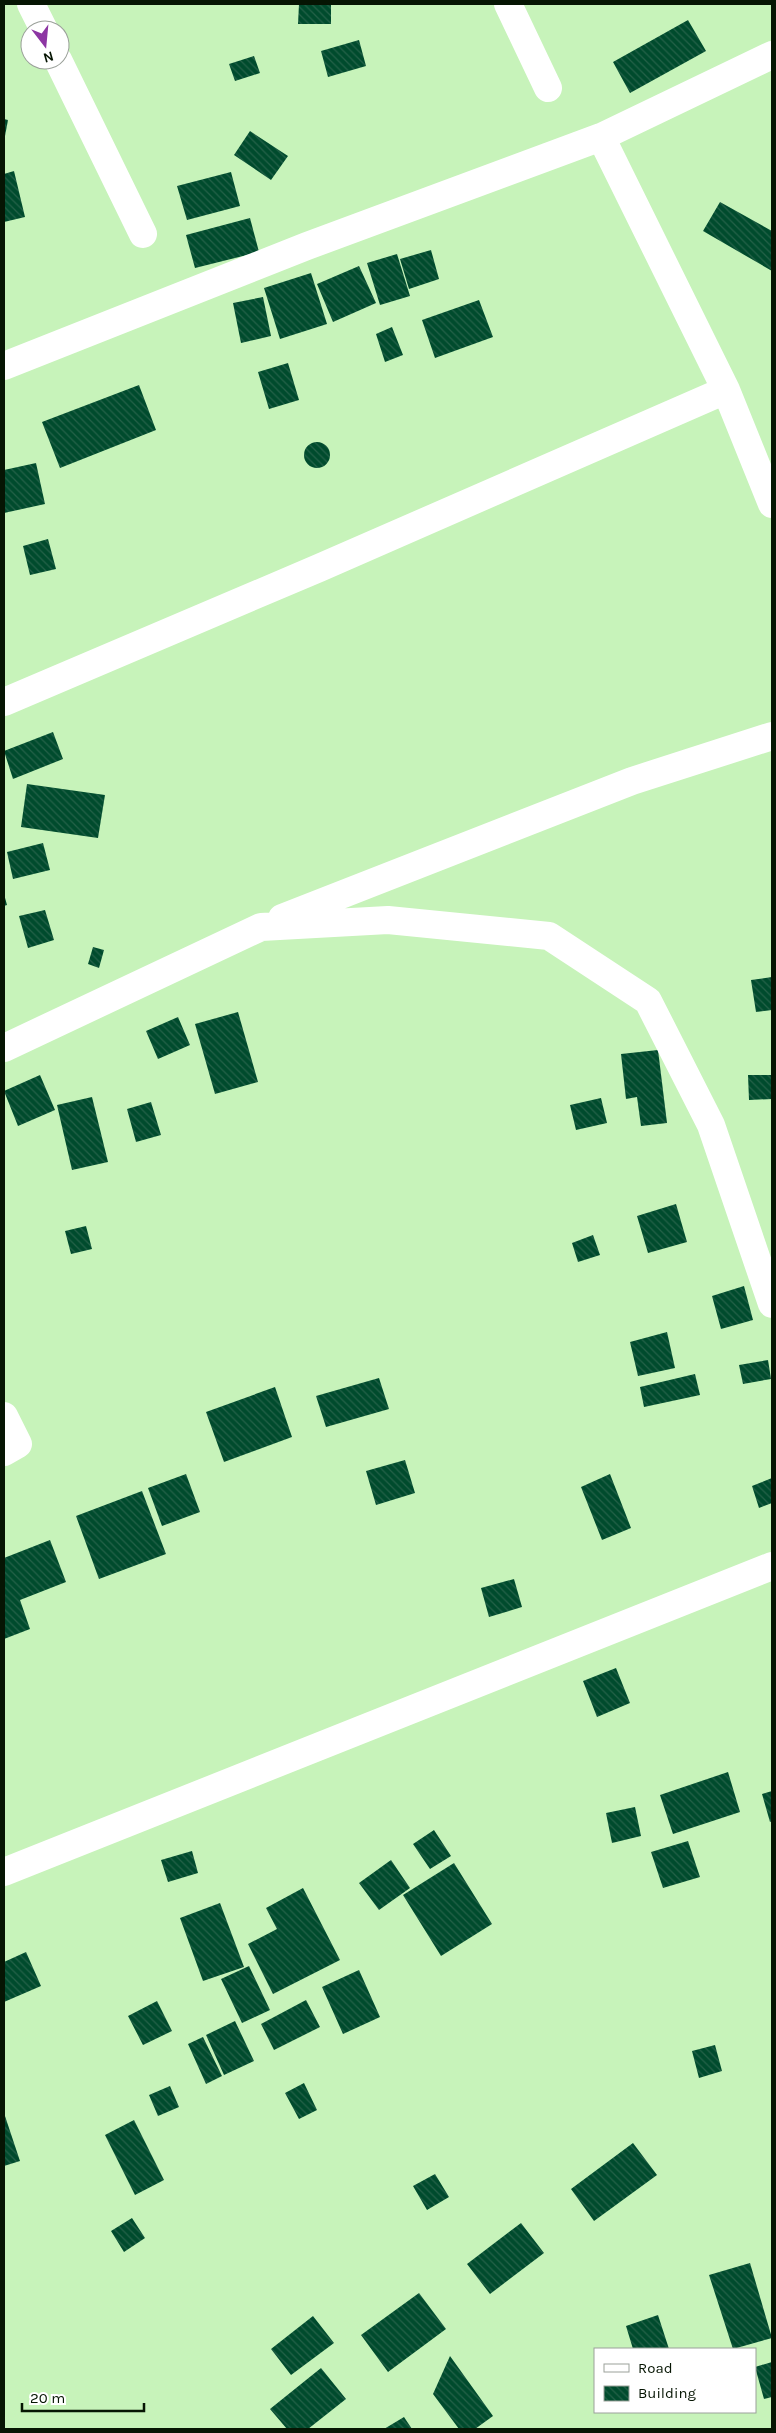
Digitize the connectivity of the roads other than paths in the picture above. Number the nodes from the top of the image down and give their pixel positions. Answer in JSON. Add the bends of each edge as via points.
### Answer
{"nodes":[{"id":1,"x":31,"y":4,"type":"edge"},
{"id":2,"x":508,"y":4,"type":"edge"},
{"id":3,"x":39,"y":20,"type":"edge"},
{"id":4,"x":772,"y":55,"type":"edge"},
{"id":5,"x":63,"y":70,"type":"edge"},
{"id":6,"x":548,"y":88,"type":"dead end"},
{"id":7,"x":601,"y":138,"type":"junction"},
{"id":8,"x":143,"y":234,"type":"dead end"},
{"id":9,"x":4,"y":366,"type":"edge"},
{"id":10,"x":726,"y":390,"type":"junction"},
{"id":11,"x":772,"y":504,"type":"edge"},
{"id":12,"x":4,"y":702,"type":"edge"},
{"id":13,"x":772,"y":736,"type":"edge"},
{"id":14,"x":261,"y":927,"type":"junction"},
{"id":15,"x":4,"y":1048,"type":"edge"},
{"id":16,"x":772,"y":1304,"type":"edge"},
{"id":17,"x":4,"y":1416,"type":"edge"},
{"id":18,"x":4,"y":1452,"type":"edge"},
{"id":19,"x":772,"y":1566,"type":"edge"},
{"id":20,"x":4,"y":1872,"type":"edge"}],
"edges":[{"from":1,"to":3,"type":"street"},
{"from":2,"to":6,"type":"street"},
{"from":4,"to":7,"type":"street"},
{"from":5,"to":8,"type":"street"},
{"from":7,"to":9,"type":"street","via":[[307,246]]},
{"from":7,"to":10,"type":"street"},
{"from":10,"to":11,"type":"street"},
{"from":10,"to":12,"type":"street"},
{"from":13,"to":14,"type":"street","via":[[632,781]]},
{"from":14,"to":15,"type":"street"},
{"from":14,"to":16,"type":"street","via":[[388,920],[549,936],[648,1001],[712,1125]]},
{"from":17,"to":18,"type":"street","via":[[18,1444]]},
{"from":19,"to":20,"type":"street"}]}
